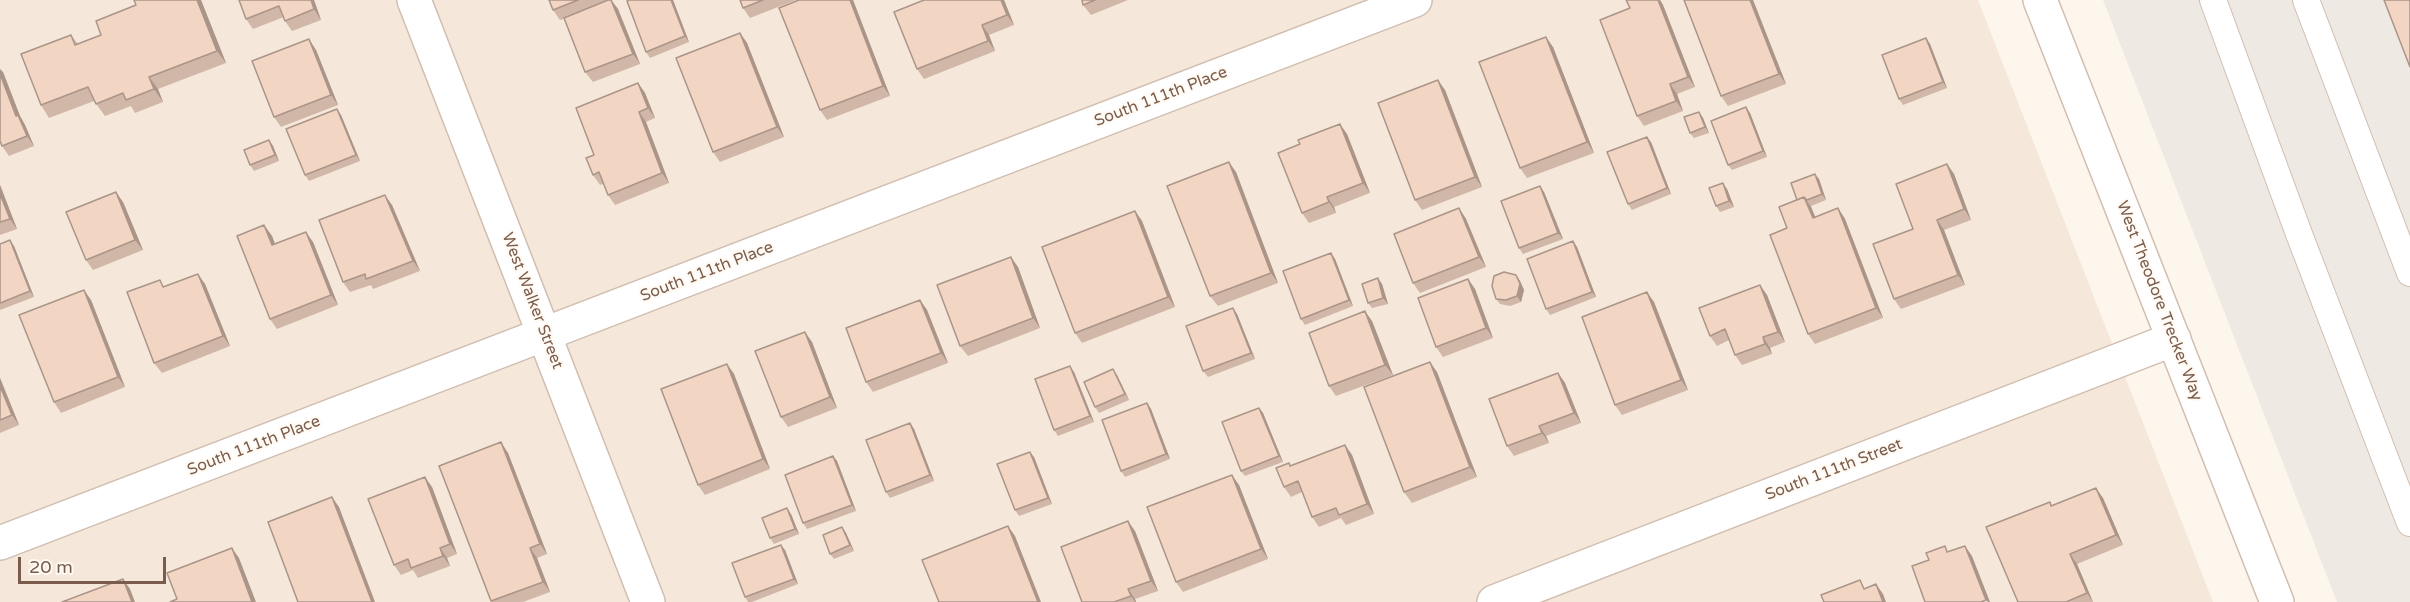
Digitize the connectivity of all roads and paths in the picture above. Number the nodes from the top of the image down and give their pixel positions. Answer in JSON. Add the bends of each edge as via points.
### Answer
{"nodes":[{"id":1,"x":414,"y":0,"type":"edge"},
{"id":2,"x":1415,"y":0,"type":"edge"},
{"id":3,"x":2040,"y":0,"type":"edge"},
{"id":4,"x":2213,"y":0,"type":"edge"},
{"id":5,"x":2306,"y":0,"type":"edge"},
{"id":6,"x":2410,"y":273,"type":"edge"},
{"id":7,"x":545,"y":334,"type":"junction"},
{"id":8,"x":2174,"y":339,"type":"junction"},
{"id":9,"x":2410,"y":523,"type":"edge"},
{"id":10,"x":0,"y":543,"type":"edge"},
{"id":11,"x":648,"y":602,"type":"edge"},
{"id":12,"x":1494,"y":602,"type":"edge"},
{"id":13,"x":2277,"y":602,"type":"edge"}],
"edges":[{"from":1,"to":7,"type":"street","name":"West Walker Street"},
{"from":2,"to":7,"type":"street","name":"South 111th Place"},
{"from":3,"to":8,"type":"street","name":"West Theodore Trecker Way"},
{"from":4,"to":9,"type":"lane"},
{"from":5,"to":6,"type":"lane"},
{"from":7,"to":10,"type":"street","name":"South 111th Place"},
{"from":7,"to":11,"type":"street","name":"West Walker Street"},
{"from":8,"to":12,"type":"street","name":"South 111th Street"},
{"from":8,"to":13,"type":"street","name":"West Theodore Trecker Way"}]}
